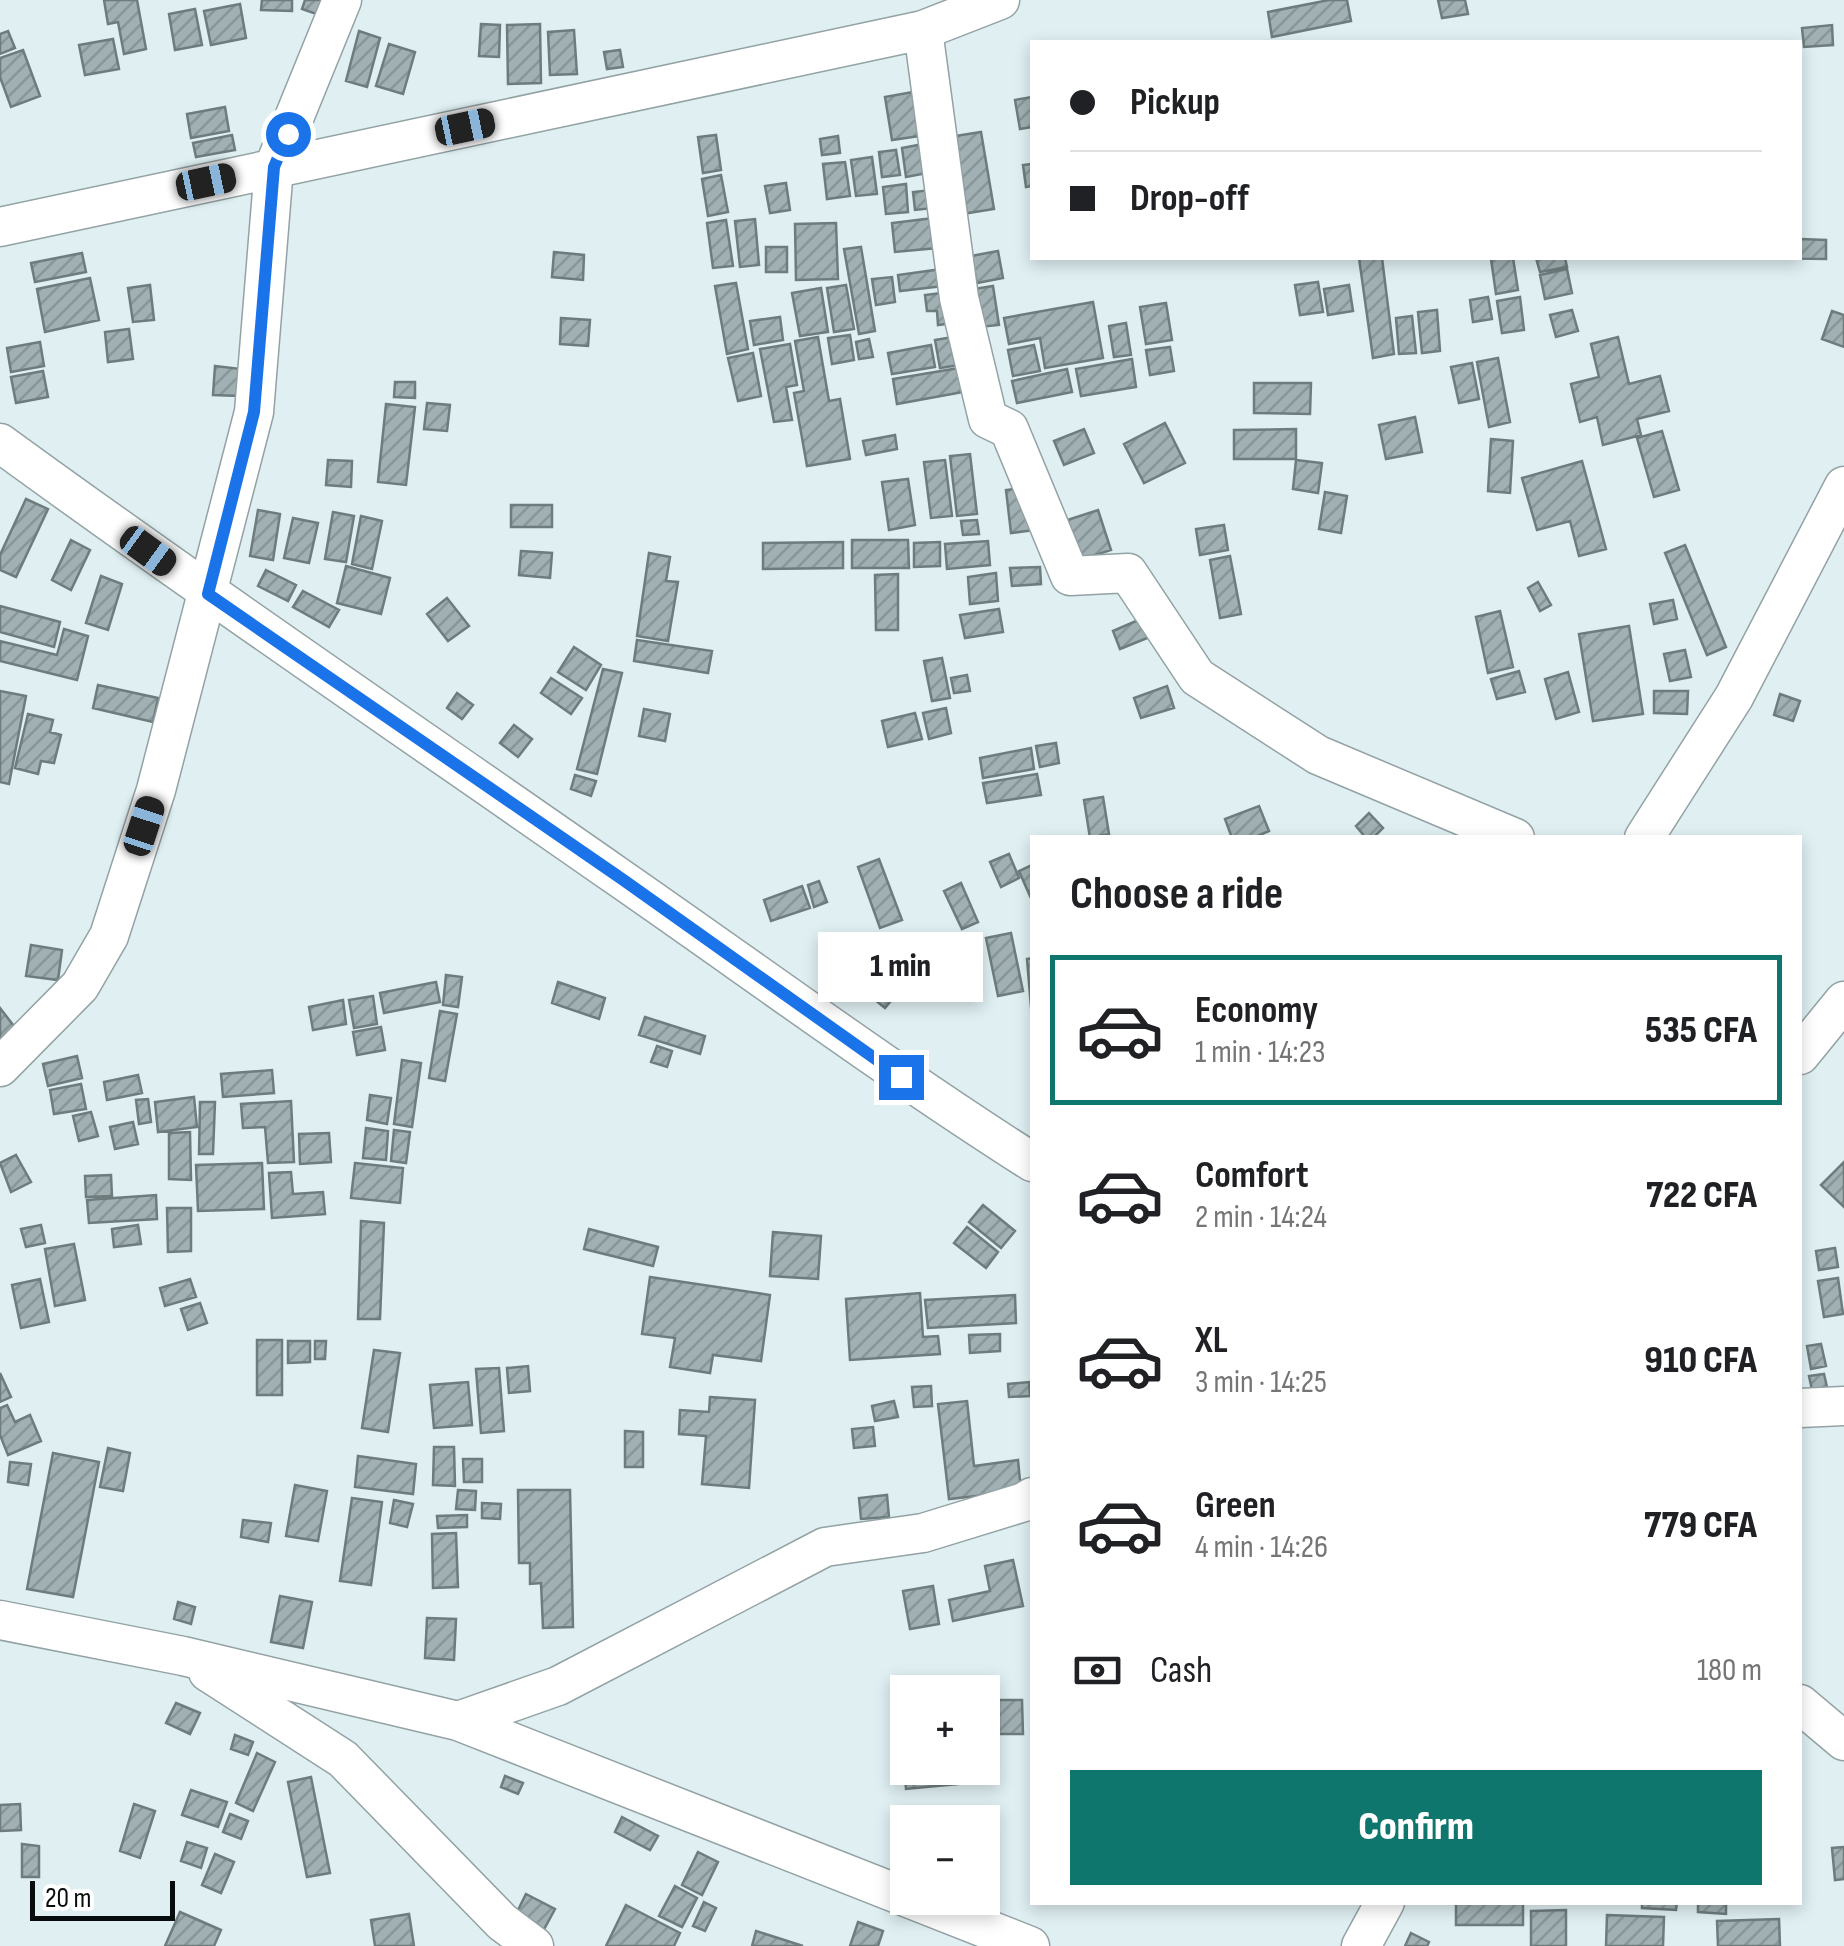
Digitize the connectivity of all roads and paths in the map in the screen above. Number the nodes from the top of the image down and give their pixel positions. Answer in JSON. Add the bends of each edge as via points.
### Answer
{"nodes":[{"id":1,"x":342,"y":0,"type":"edge"},
{"id":2,"x":1000,"y":0,"type":"edge"},
{"id":3,"x":923,"y":30,"type":"junction"},
{"id":4,"x":274,"y":167,"type":"junction"},
{"id":5,"x":0,"y":226,"type":"edge"},
{"id":6,"x":0,"y":443,"type":"edge"},
{"id":7,"x":1844,"y":486,"type":"edge"},
{"id":8,"x":208,"y":594,"type":"junction"},
{"id":9,"x":1508,"y":835,"type":"edge"},
{"id":10,"x":1646,"y":835,"type":"edge"},
{"id":11,"x":1844,"y":1001,"type":"edge"},
{"id":12,"x":1802,"y":1053,"type":"edge"},
{"id":13,"x":0,"y":1067,"type":"edge"},
{"id":14,"x":1030,"y":1161,"type":"edge"},
{"id":15,"x":1844,"y":1406,"type":"edge"},
{"id":16,"x":1802,"y":1408,"type":"edge"},
{"id":17,"x":1030,"y":1498,"type":"edge"},
{"id":18,"x":0,"y":1620,"type":"edge"},
{"id":19,"x":183,"y":1656,"type":"junction"},
{"id":20,"x":1802,"y":1706,"type":"edge"},
{"id":21,"x":458,"y":1720,"type":"junction"},
{"id":22,"x":1844,"y":1741,"type":"edge"},
{"id":23,"x":1383,"y":1905,"type":"edge"},
{"id":24,"x":534,"y":1946,"type":"edge"},
{"id":25,"x":1030,"y":1946,"type":"edge"},
{"id":26,"x":1361,"y":1946,"type":"edge"}],
"edges":[{"from":1,"to":4,"type":"street"},
{"from":2,"to":3,"type":"street"},
{"from":3,"to":4,"type":"street"},
{"from":3,"to":9,"type":"street","via":[[959,298],[988,418],[1009,429],[1070,576],[1128,573],[1197,677],[1318,755]]},
{"from":4,"to":5,"type":"street"},
{"from":4,"to":8,"type":"street","via":[[254,412]]},
{"from":6,"to":8,"type":"street"},
{"from":7,"to":10,"type":"street","via":[[1734,698]]},
{"from":8,"to":13,"type":"street","via":[[109,936],[80,986]]},
{"from":8,"to":14,"type":"street"},
{"from":11,"to":12,"type":"street"},
{"from":15,"to":16,"type":"street"},
{"from":17,"to":21,"type":"street","via":[[922,1533],[825,1547],[558,1686]]},
{"from":18,"to":19,"type":"street"},
{"from":19,"to":21,"type":"street"},
{"from":19,"to":24,"type":"street","via":[[343,1758],[502,1922]]},
{"from":20,"to":22,"type":"street"},
{"from":21,"to":25,"type":"street"},
{"from":23,"to":26,"type":"street"}]}
